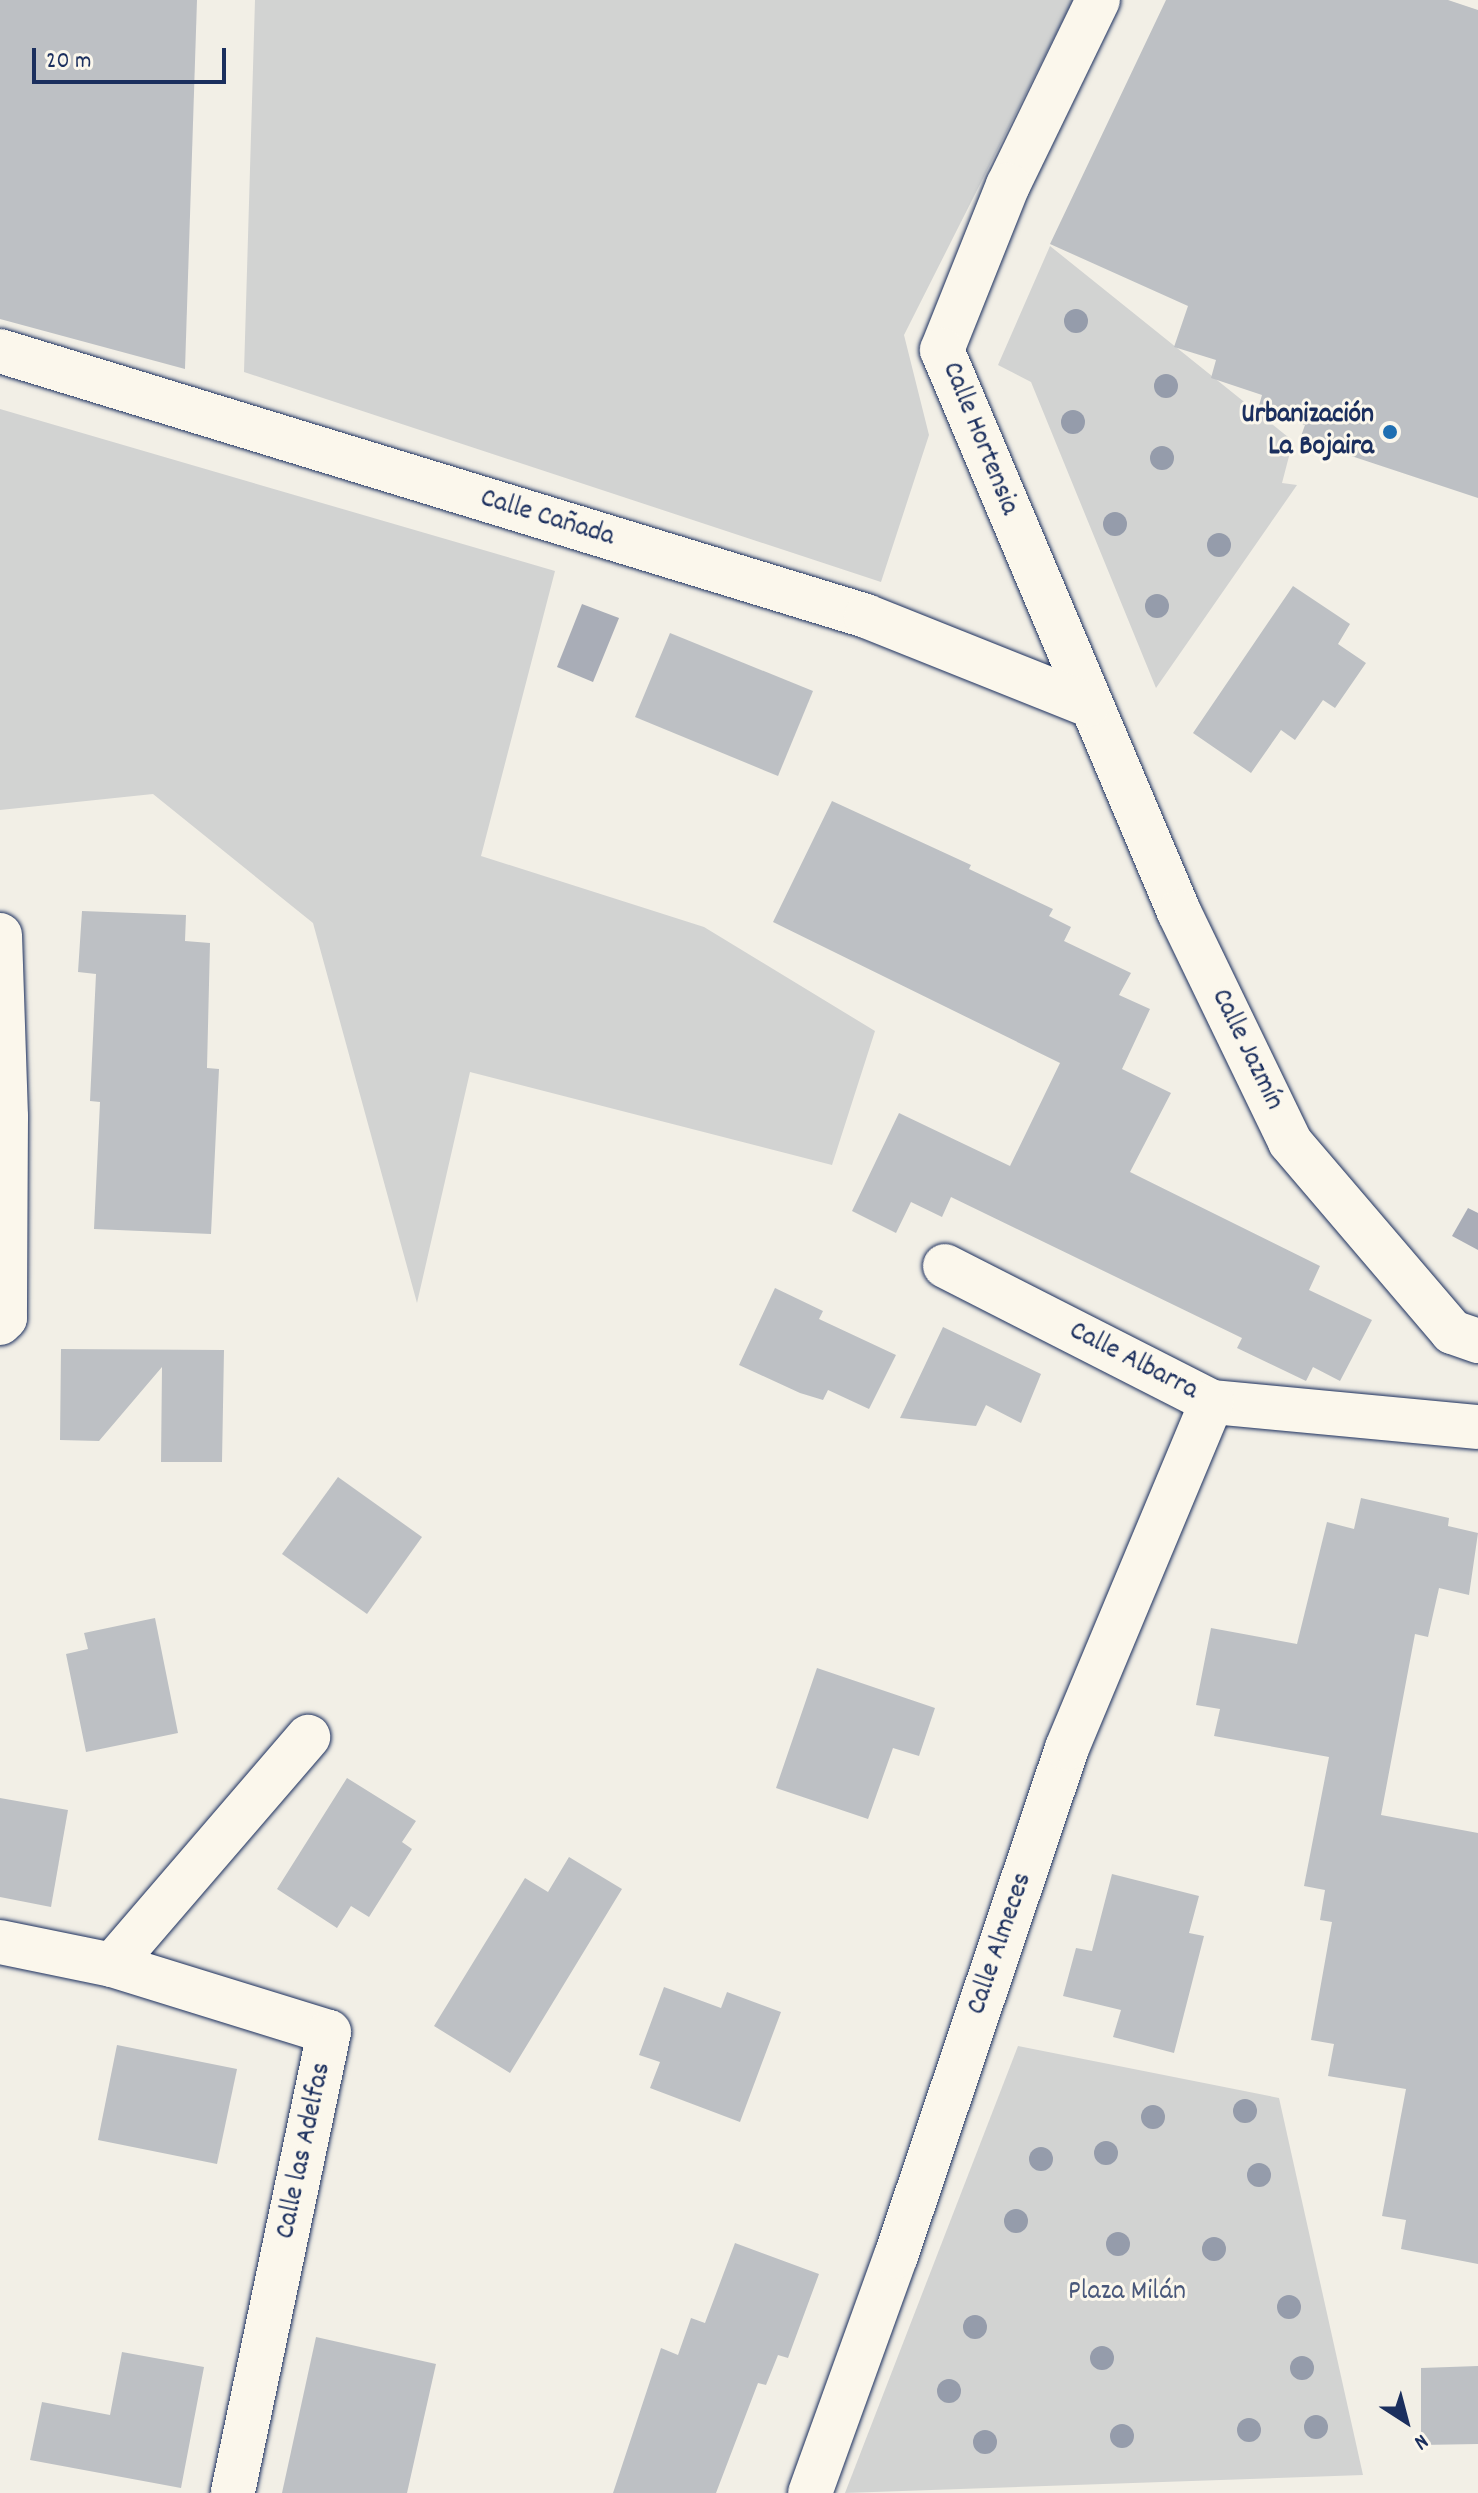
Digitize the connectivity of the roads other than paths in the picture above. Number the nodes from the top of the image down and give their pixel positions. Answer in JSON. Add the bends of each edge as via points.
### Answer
{"nodes":[{"id":1,"x":1098,"y":0,"type":"edge"},
{"id":2,"x":0,"y":351,"type":"edge"},
{"id":3,"x":1088,"y":705,"type":"junction"},
{"id":4,"x":0,"y":935,"type":"edge"},
{"id":5,"x":945,"y":1266,"type":"dead end"},
{"id":6,"x":0,"y":1323,"type":"edge"},
{"id":7,"x":1478,"y":1341,"type":"edge"},
{"id":8,"x":1212,"y":1402,"type":"junction"},
{"id":9,"x":1478,"y":1427,"type":"edge"},
{"id":10,"x":308,"y":1737,"type":"dead end"},
{"id":11,"x":0,"y":1942,"type":"edge"},
{"id":12,"x":112,"y":1965,"type":"junction"},
{"id":13,"x":233,"y":2493,"type":"edge"},
{"id":14,"x":810,"y":2493,"type":"edge"}],
"edges":[{"from":1,"to":3,"type":"street","name":"Calle Hortensia","via":[[1008,185],[942,350]]},
{"from":2,"to":3,"type":"street","name":"Calle Cañada","via":[[866,616]]},
{"from":3,"to":7,"type":"street","name":"Calle Jazmín","via":[[1179,912],[1290,1142],[1452,1332]]},
{"from":4,"to":6,"type":"street","via":[[6,1132],[5,1318]]},
{"from":5,"to":8,"type":"street","name":"Calle Albarra"},
{"from":8,"to":9,"type":"street","name":"Calle Albarra"},
{"from":8,"to":14,"type":"street","name":"Calle Almeces","via":[[1067,1748]]},
{"from":10,"to":12,"type":"street"},
{"from":11,"to":12,"type":"street","name":"Calle las Adelfas"},
{"from":12,"to":13,"type":"street","name":"Calle las Adelfas","via":[[329,2032]]}]}
